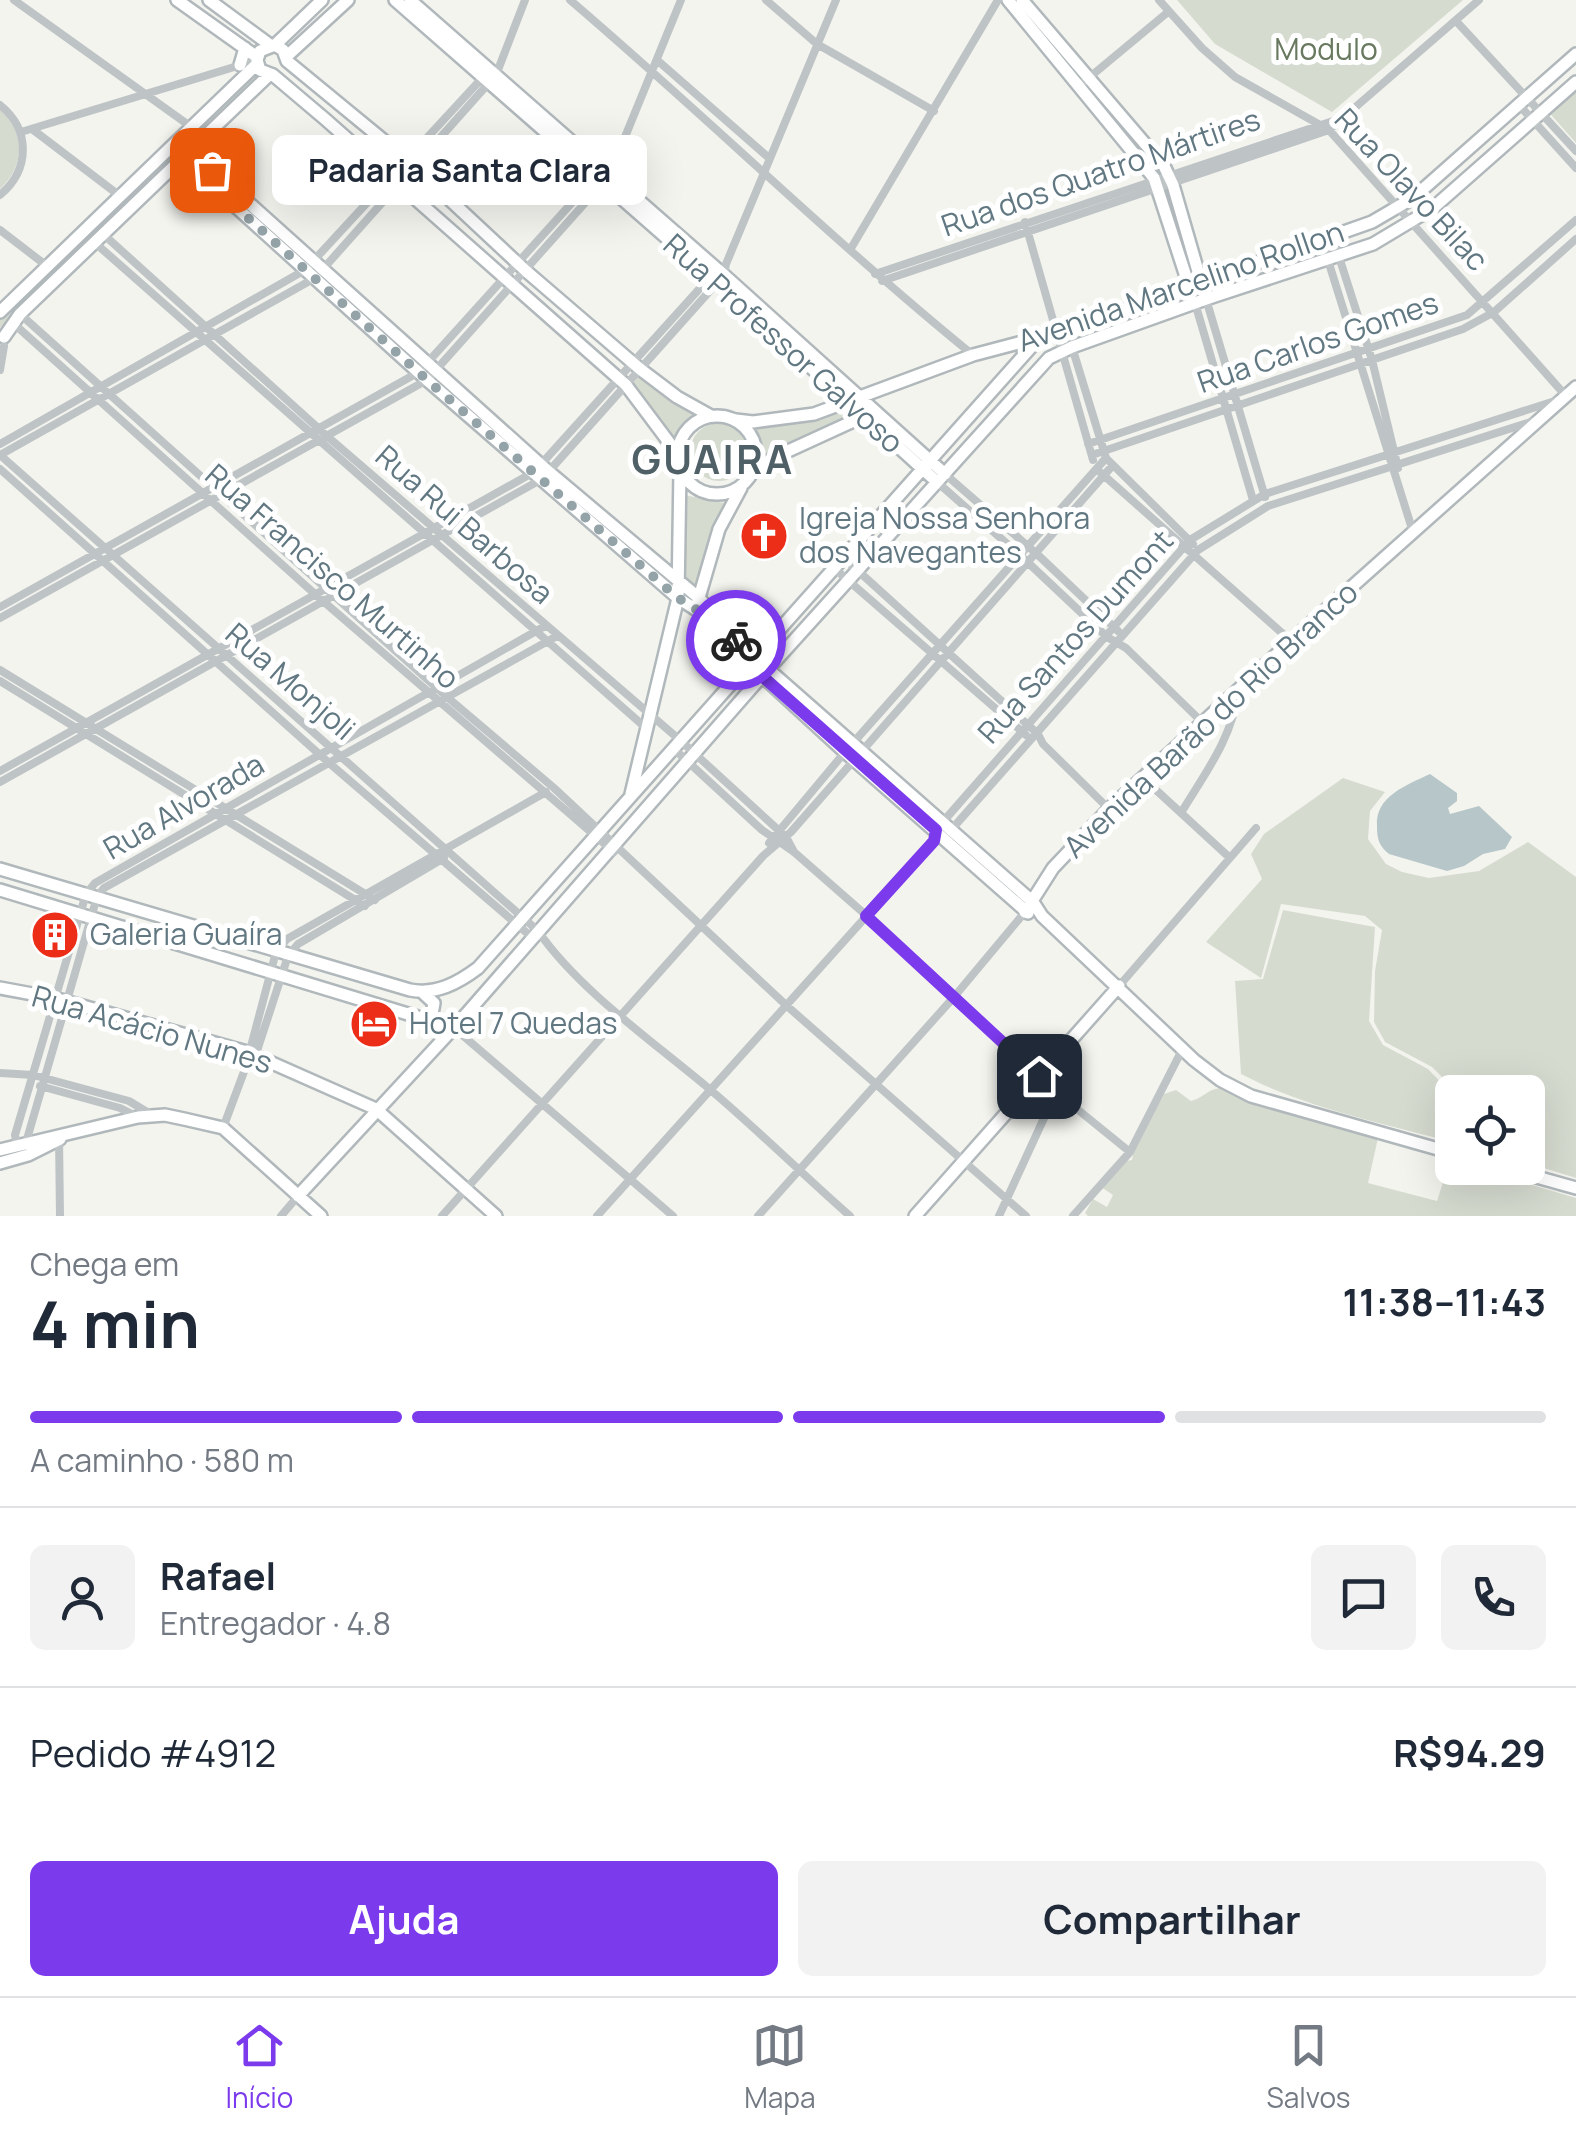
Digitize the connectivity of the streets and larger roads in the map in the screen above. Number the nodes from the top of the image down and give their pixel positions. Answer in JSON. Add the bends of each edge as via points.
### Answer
{"nodes":[{"id":1,"x":14,"y":0,"type":"edge"},
{"id":2,"x":178,"y":0,"type":"edge"},
{"id":3,"x":209,"y":0,"type":"edge"},
{"id":4,"x":322,"y":0,"type":"edge"},
{"id":5,"x":348,"y":0,"type":"edge"},
{"id":6,"x":395,"y":0,"type":"edge"},
{"id":7,"x":410,"y":0,"type":"edge"},
{"id":8,"x":525,"y":0,"type":"edge"},
{"id":9,"x":570,"y":0,"type":"edge"},
{"id":10,"x":681,"y":0,"type":"edge"},
{"id":11,"x":766,"y":0,"type":"edge"},
{"id":12,"x":836,"y":0,"type":"edge"},
{"id":13,"x":998,"y":0,"type":"edge"},
{"id":14,"x":1008,"y":0,"type":"edge"},
{"id":15,"x":1022,"y":0,"type":"edge"},
{"id":16,"x":1160,"y":0,"type":"edge"},
{"id":17,"x":1479,"y":0,"type":"edge"},
{"id":18,"x":1168,"y":12,"type":"junction"},
{"id":19,"x":1456,"y":21,"type":"junction"},
{"id":20,"x":435,"y":29,"type":"junction"},
{"id":21,"x":817,"y":44,"type":"junction"},
{"id":22,"x":272,"y":45,"type":"junction"},
{"id":23,"x":245,"y":48,"type":"junction"},
{"id":24,"x":1576,"y":54,"type":"edge"},
{"id":25,"x":287,"y":58,"type":"junction"},
{"id":26,"x":257,"y":60,"type":"junction"},
{"id":27,"x":657,"y":60,"type":"junction"},
{"id":28,"x":234,"y":67,"type":"junction"},
{"id":29,"x":652,"y":70,"type":"junction"},
{"id":30,"x":491,"y":74,"type":"junction"},
{"id":31,"x":271,"y":75,"type":"junction"},
{"id":32,"x":238,"y":82,"type":"junction"},
{"id":33,"x":1083,"y":82,"type":"junction"},
{"id":34,"x":1576,"y":82,"type":"edge"},
{"id":35,"x":146,"y":94,"type":"junction"},
{"id":36,"x":1524,"y":101,"type":"junction"},
{"id":37,"x":340,"y":104,"type":"junction"},
{"id":38,"x":0,"y":105,"type":"edge"},
{"id":39,"x":934,"y":111,"type":"junction"},
{"id":40,"x":1538,"y":116,"type":"junction"},
{"id":41,"x":325,"y":119,"type":"junction"},
{"id":42,"x":728,"y":123,"type":"junction"},
{"id":43,"x":190,"y":126,"type":"junction"},
{"id":44,"x":1325,"y":126,"type":"junction"},
{"id":45,"x":32,"y":129,"type":"junction"},
{"id":46,"x":20,"y":132,"type":"junction"},
{"id":47,"x":721,"y":132,"type":"junction"},
{"id":48,"x":1576,"y":152,"type":"edge"},
{"id":49,"x":1228,"y":154,"type":"junction"},
{"id":50,"x":1463,"y":154,"type":"junction"},
{"id":51,"x":187,"y":156,"type":"junction"},
{"id":52,"x":405,"y":158,"type":"junction"},
{"id":53,"x":769,"y":158,"type":"junction"},
{"id":54,"x":1231,"y":164,"type":"junction"},
{"id":55,"x":416,"y":168,"type":"junction"},
{"id":56,"x":1576,"y":168,"type":"edge"},
{"id":57,"x":1478,"y":169,"type":"junction"},
{"id":58,"x":146,"y":171,"type":"junction"},
{"id":59,"x":764,"y":171,"type":"junction"},
{"id":60,"x":604,"y":175,"type":"junction"},
{"id":61,"x":388,"y":178,"type":"junction"},
{"id":62,"x":1171,"y":179,"type":"junction"},
{"id":63,"x":1157,"y":184,"type":"junction"},
{"id":64,"x":399,"y":187,"type":"junction"},
{"id":65,"x":0,"y":195,"type":"edge"},
{"id":66,"x":120,"y":196,"type":"junction"},
{"id":67,"x":143,"y":196,"type":"junction"},
{"id":68,"x":1400,"y":208,"type":"junction"},
{"id":69,"x":1576,"y":220,"type":"edge"},
{"id":70,"x":1025,"y":222,"type":"junction"},
{"id":71,"x":1412,"y":222,"type":"junction"},
{"id":72,"x":0,"y":230,"type":"edge"},
{"id":73,"x":1029,"y":234,"type":"junction"},
{"id":74,"x":99,"y":238,"type":"junction"},
{"id":75,"x":1576,"y":239,"type":"edge"},
{"id":76,"x":1327,"y":240,"type":"junction"},
{"id":77,"x":850,"y":250,"type":"junction"},
{"id":78,"x":1333,"y":258,"type":"junction"},
{"id":79,"x":47,"y":266,"type":"junction"},
{"id":80,"x":522,"y":268,"type":"junction"},
{"id":81,"x":314,"y":270,"type":"junction"},
{"id":82,"x":719,"y":274,"type":"junction"},
{"id":83,"x":875,"y":274,"type":"junction"},
{"id":84,"x":155,"y":280,"type":"junction"},
{"id":85,"x":882,"y":281,"type":"junction"},
{"id":86,"x":508,"y":283,"type":"junction"},
{"id":87,"x":1195,"y":283,"type":"junction"},
{"id":88,"x":146,"y":288,"type":"junction"},
{"id":89,"x":271,"y":289,"type":"junction"},
{"id":90,"x":277,"y":299,"type":"junction"},
{"id":91,"x":1200,"y":301,"type":"junction"},
{"id":92,"x":1486,"y":302,"type":"junction"},
{"id":93,"x":0,"y":312,"type":"edge"},
{"id":94,"x":1494,"y":312,"type":"junction"},
{"id":95,"x":16,"y":318,"type":"junction"},
{"id":96,"x":464,"y":323,"type":"junction"},
{"id":97,"x":207,"y":325,"type":"junction"},
{"id":98,"x":1059,"y":328,"type":"junction"},
{"id":99,"x":472,"y":331,"type":"junction"},
{"id":100,"x":196,"y":332,"type":"junction"},
{"id":101,"x":215,"y":334,"type":"junction"},
{"id":102,"x":1040,"y":337,"type":"junction"},
{"id":103,"x":205,"y":340,"type":"junction"},
{"id":104,"x":2,"y":341,"type":"edge"},
{"id":105,"x":1067,"y":349,"type":"junction"},
{"id":106,"x":1368,"y":350,"type":"junction"},
{"id":107,"x":1356,"y":354,"type":"junction"},
{"id":108,"x":973,"y":355,"type":"junction"},
{"id":109,"x":1224,"y":357,"type":"junction"},
{"id":110,"x":1213,"y":359,"type":"junction"},
{"id":111,"x":1372,"y":360,"type":"junction"},
{"id":112,"x":72,"y":362,"type":"junction"},
{"id":113,"x":1359,"y":364,"type":"junction"},
{"id":114,"x":636,"y":365,"type":"junction"},
{"id":115,"x":137,"y":366,"type":"junction"},
{"id":116,"x":0,"y":368,"type":"edge"},
{"id":117,"x":65,"y":370,"type":"junction"},
{"id":118,"x":427,"y":372,"type":"junction"},
{"id":119,"x":144,"y":376,"type":"junction"},
{"id":120,"x":267,"y":381,"type":"junction"},
{"id":121,"x":622,"y":381,"type":"junction"},
{"id":122,"x":1000,"y":382,"type":"junction"},
{"id":123,"x":100,"y":387,"type":"junction"},
{"id":124,"x":258,"y":388,"type":"junction"},
{"id":125,"x":90,"y":392,"type":"junction"},
{"id":126,"x":1016,"y":394,"type":"junction"},
{"id":127,"x":1569,"y":394,"type":"edge"},
{"id":128,"x":110,"y":395,"type":"junction"},
{"id":129,"x":1236,"y":396,"type":"junction"},
{"id":130,"x":855,"y":398,"type":"junction"},
{"id":131,"x":1088,"y":398,"type":"junction"},
{"id":132,"x":370,"y":400,"type":"junction"},
{"id":133,"x":1076,"y":400,"type":"junction"},
{"id":134,"x":100,"y":401,"type":"junction"},
{"id":135,"x":1227,"y":404,"type":"junction"},
{"id":136,"x":1239,"y":406,"type":"junction"},
{"id":137,"x":376,"y":409,"type":"junction"},
{"id":138,"x":58,"y":411,"type":"junction"},
{"id":139,"x":871,"y":413,"type":"junction"},
{"id":140,"x":711,"y":416,"type":"junction"},
{"id":141,"x":1541,"y":418,"type":"junction"},
{"id":142,"x":64,"y":420,"type":"junction"},
{"id":143,"x":736,"y":420,"type":"junction"},
{"id":144,"x":320,"y":429,"type":"junction"},
{"id":145,"x":17,"y":434,"type":"junction"},
{"id":146,"x":154,"y":434,"type":"junction"},
{"id":147,"x":310,"y":435,"type":"junction"},
{"id":148,"x":328,"y":437,"type":"junction"},
{"id":149,"x":1102,"y":439,"type":"junction"},
{"id":150,"x":146,"y":442,"type":"junction"},
{"id":151,"x":318,"y":442,"type":"junction"},
{"id":152,"x":23,"y":443,"type":"junction"},
{"id":153,"x":0,"y":444,"type":"edge"},
{"id":154,"x":1088,"y":444,"type":"junction"},
{"id":155,"x":1391,"y":452,"type":"junction"},
{"id":156,"x":677,"y":453,"type":"junction"},
{"id":157,"x":0,"y":455,"type":"edge"},
{"id":158,"x":1092,"y":455,"type":"junction"},
{"id":159,"x":1108,"y":458,"type":"junction"},
{"id":160,"x":1395,"y":465,"type":"junction"},
{"id":161,"x":927,"y":466,"type":"junction"},
{"id":162,"x":250,"y":467,"type":"junction"},
{"id":163,"x":1096,"y":467,"type":"junction"},
{"id":164,"x":0,"y":469,"type":"edge"},
{"id":165,"x":680,"y":469,"type":"junction"},
{"id":166,"x":754,"y":470,"type":"junction"},
{"id":167,"x":542,"y":472,"type":"junction"},
{"id":168,"x":256,"y":476,"type":"junction"},
{"id":169,"x":1103,"y":476,"type":"junction"},
{"id":170,"x":941,"y":478,"type":"junction"},
{"id":171,"x":376,"y":485,"type":"junction"},
{"id":172,"x":744,"y":485,"type":"junction"},
{"id":173,"x":214,"y":486,"type":"junction"},
{"id":174,"x":202,"y":493,"type":"junction"},
{"id":175,"x":222,"y":494,"type":"junction"},
{"id":176,"x":1264,"y":494,"type":"junction"},
{"id":177,"x":211,"y":500,"type":"junction"},
{"id":178,"x":1253,"y":500,"type":"junction"},
{"id":179,"x":47,"y":504,"type":"junction"},
{"id":180,"x":1268,"y":506,"type":"junction"},
{"id":181,"x":1256,"y":511,"type":"junction"},
{"id":182,"x":1064,"y":513,"type":"junction"},
{"id":183,"x":164,"y":514,"type":"junction"},
{"id":184,"x":244,"y":514,"type":"junction"},
{"id":185,"x":881,"y":518,"type":"junction"},
{"id":186,"x":170,"y":523,"type":"junction"},
{"id":187,"x":236,"y":523,"type":"junction"},
{"id":188,"x":896,"y":529,"type":"junction"},
{"id":189,"x":438,"y":531,"type":"junction"},
{"id":190,"x":87,"y":532,"type":"junction"},
{"id":191,"x":425,"y":533,"type":"junction"},
{"id":192,"x":1414,"y":534,"type":"junction"},
{"id":193,"x":80,"y":540,"type":"junction"},
{"id":194,"x":433,"y":540,"type":"junction"},
{"id":195,"x":277,"y":544,"type":"junction"},
{"id":196,"x":1187,"y":544,"type":"junction"},
{"id":197,"x":104,"y":547,"type":"junction"},
{"id":198,"x":635,"y":552,"type":"junction"},
{"id":199,"x":1025,"y":552,"type":"junction"},
{"id":200,"x":95,"y":553,"type":"junction"},
{"id":201,"x":269,"y":553,"type":"junction"},
{"id":202,"x":113,"y":555,"type":"junction"},
{"id":203,"x":1038,"y":555,"type":"junction"},
{"id":204,"x":1197,"y":555,"type":"junction"},
{"id":205,"x":103,"y":560,"type":"junction"},
{"id":206,"x":380,"y":564,"type":"junction"},
{"id":207,"x":840,"y":564,"type":"junction"},
{"id":208,"x":1029,"y":564,"type":"junction"},
{"id":209,"x":854,"y":576,"type":"junction"},
{"id":210,"x":64,"y":577,"type":"junction"},
{"id":211,"x":680,"y":582,"type":"junction"},
{"id":212,"x":490,"y":584,"type":"junction"},
{"id":213,"x":146,"y":592,"type":"junction"},
{"id":214,"x":330,"y":592,"type":"junction"},
{"id":215,"x":27,"y":597,"type":"junction"},
{"id":216,"x":320,"y":598,"type":"junction"},
{"id":217,"x":678,"y":598,"type":"junction"},
{"id":218,"x":697,"y":603,"type":"junction"},
{"id":219,"x":0,"y":607,"type":"edge"},
{"id":220,"x":173,"y":616,"type":"junction"},
{"id":221,"x":0,"y":618,"type":"edge"},
{"id":222,"x":786,"y":622,"type":"junction"},
{"id":223,"x":1116,"y":627,"type":"junction"},
{"id":224,"x":541,"y":629,"type":"junction"},
{"id":225,"x":556,"y":636,"type":"junction"},
{"id":226,"x":800,"y":636,"type":"junction"},
{"id":227,"x":1106,"y":637,"type":"junction"},
{"id":228,"x":1291,"y":641,"type":"junction"},
{"id":229,"x":547,"y":642,"type":"junction"},
{"id":230,"x":381,"y":644,"type":"junction"},
{"id":231,"x":1122,"y":644,"type":"junction"},
{"id":232,"x":937,"y":648,"type":"junction"},
{"id":233,"x":221,"y":652,"type":"junction"},
{"id":234,"x":945,"y":656,"type":"junction"},
{"id":235,"x":212,"y":658,"type":"junction"},
{"id":236,"x":752,"y":659,"type":"junction"},
{"id":237,"x":0,"y":670,"type":"edge"},
{"id":238,"x":766,"y":673,"type":"junction"},
{"id":239,"x":603,"y":676,"type":"junction"},
{"id":240,"x":251,"y":678,"type":"junction"},
{"id":241,"x":0,"y":681,"type":"edge"},
{"id":242,"x":596,"y":684,"type":"junction"},
{"id":243,"x":243,"y":686,"type":"junction"},
{"id":244,"x":439,"y":688,"type":"junction"},
{"id":245,"x":154,"y":690,"type":"junction"},
{"id":246,"x":1238,"y":692,"type":"junction"},
{"id":247,"x":430,"y":694,"type":"junction"},
{"id":248,"x":893,"y":698,"type":"junction"},
{"id":249,"x":443,"y":699,"type":"junction"},
{"id":250,"x":278,"y":702,"type":"junction"},
{"id":251,"x":902,"y":705,"type":"junction"},
{"id":252,"x":53,"y":708,"type":"junction"},
{"id":253,"x":270,"y":710,"type":"junction"},
{"id":254,"x":86,"y":722,"type":"junction"},
{"id":255,"x":648,"y":722,"type":"junction"},
{"id":256,"x":1202,"y":722,"type":"junction"},
{"id":257,"x":76,"y":728,"type":"junction"},
{"id":258,"x":98,"y":728,"type":"junction"},
{"id":259,"x":1025,"y":728,"type":"junction"},
{"id":260,"x":87,"y":734,"type":"junction"},
{"id":261,"x":1035,"y":737,"type":"junction"},
{"id":262,"x":678,"y":745,"type":"junction"},
{"id":263,"x":54,"y":746,"type":"junction"},
{"id":264,"x":331,"y":748,"type":"junction"},
{"id":265,"x":853,"y":752,"type":"junction"},
{"id":266,"x":339,"y":756,"type":"junction"},
{"id":267,"x":691,"y":758,"type":"junction"},
{"id":268,"x":324,"y":759,"type":"junction"},
{"id":269,"x":523,"y":762,"type":"junction"},
{"id":270,"x":516,"y":769,"type":"junction"},
{"id":271,"x":0,"y":771,"type":"edge"},
{"id":272,"x":1142,"y":778,"type":"junction"},
{"id":273,"x":0,"y":782,"type":"edge"},
{"id":274,"x":554,"y":788,"type":"junction"},
{"id":275,"x":810,"y":793,"type":"junction"},
{"id":276,"x":543,"y":794,"type":"junction"},
{"id":277,"x":738,"y":794,"type":"junction"},
{"id":278,"x":630,"y":798,"type":"junction"},
{"id":279,"x":819,"y":800,"type":"junction"},
{"id":280,"x":731,"y":801,"type":"junction"},
{"id":281,"x":394,"y":804,"type":"junction"},
{"id":282,"x":1109,"y":809,"type":"junction"},
{"id":283,"x":230,"y":812,"type":"junction"},
{"id":284,"x":386,"y":812,"type":"junction"},
{"id":285,"x":1181,"y":813,"type":"junction"},
{"id":286,"x":215,"y":816,"type":"junction"},
{"id":287,"x":224,"y":820,"type":"junction"},
{"id":288,"x":1256,"y":828,"type":"dead end"},
{"id":289,"x":778,"y":830,"type":"junction"},
{"id":290,"x":942,"y":832,"type":"junction"},
{"id":291,"x":599,"y":834,"type":"junction"},
{"id":292,"x":183,"y":838,"type":"junction"},
{"id":293,"x":779,"y":840,"type":"junction"},
{"id":294,"x":614,"y":847,"type":"junction"},
{"id":295,"x":447,"y":851,"type":"junction"},
{"id":296,"x":294,"y":857,"type":"junction"},
{"id":297,"x":438,"y":857,"type":"junction"},
{"id":298,"x":1230,"y":858,"type":"junction"},
{"id":299,"x":0,"y":869,"type":"edge"},
{"id":300,"x":403,"y":878,"type":"junction"},
{"id":301,"x":0,"y":890,"type":"edge"},
{"id":302,"x":364,"y":895,"type":"junction"},
{"id":303,"x":91,"y":896,"type":"junction"},
{"id":304,"x":355,"y":900,"type":"junction"},
{"id":305,"x":375,"y":900,"type":"junction"},
{"id":306,"x":365,"y":906,"type":"junction"},
{"id":307,"x":1029,"y":907,"type":"junction"},
{"id":308,"x":866,"y":916,"type":"junction"},
{"id":309,"x":85,"y":917,"type":"junction"},
{"id":310,"x":519,"y":922,"type":"junction"},
{"id":311,"x":701,"y":926,"type":"junction"},
{"id":312,"x":535,"y":934,"type":"junction"},
{"id":313,"x":282,"y":954,"type":"junction"},
{"id":314,"x":276,"y":974,"type":"junction"},
{"id":315,"x":1119,"y":986,"type":"junction"},
{"id":316,"x":0,"y":988,"type":"edge"},
{"id":317,"x":422,"y":992,"type":"junction"},
{"id":318,"x":954,"y":996,"type":"junction"},
{"id":319,"x":61,"y":1000,"type":"junction"},
{"id":320,"x":787,"y":1006,"type":"junction"},
{"id":321,"x":620,"y":1015,"type":"junction"},
{"id":322,"x":426,"y":1020,"type":"junction"},
{"id":323,"x":454,"y":1028,"type":"junction"},
{"id":324,"x":1182,"y":1050,"type":"junction"},
{"id":325,"x":252,"y":1054,"type":"junction"},
{"id":326,"x":0,"y":1073,"type":"edge"},
{"id":327,"x":1039,"y":1076,"type":"junction"},
{"id":328,"x":32,"y":1079,"type":"junction"},
{"id":329,"x":42,"y":1082,"type":"junction"},
{"id":330,"x":877,"y":1083,"type":"junction"},
{"id":331,"x":711,"y":1091,"type":"junction"},
{"id":332,"x":1056,"y":1092,"type":"junction"},
{"id":333,"x":543,"y":1103,"type":"junction"},
{"id":334,"x":376,"y":1110,"type":"junction"},
{"id":335,"x":152,"y":1115,"type":"junction"},
{"id":336,"x":138,"y":1117,"type":"junction"},
{"id":337,"x":223,"y":1128,"type":"junction"},
{"id":338,"x":59,"y":1137,"type":"junction"},
{"id":339,"x":1435,"y":1148,"type":"edge"},
{"id":340,"x":0,"y":1150,"type":"edge"},
{"id":341,"x":22,"y":1151,"type":"junction"},
{"id":342,"x":1130,"y":1152,"type":"junction"},
{"id":343,"x":962,"y":1162,"type":"junction"},
{"id":344,"x":0,"y":1163,"type":"edge"},
{"id":345,"x":798,"y":1170,"type":"junction"},
{"id":346,"x":630,"y":1179,"type":"junction"},
{"id":347,"x":1545,"y":1179,"type":"edge"},
{"id":348,"x":1576,"y":1188,"type":"edge"},
{"id":349,"x":465,"y":1190,"type":"junction"},
{"id":350,"x":298,"y":1196,"type":"junction"},
{"id":351,"x":1008,"y":1199,"type":"junction"},
{"id":352,"x":60,"y":1216,"type":"edge"},
{"id":353,"x":280,"y":1216,"type":"edge"},
{"id":354,"x":320,"y":1216,"type":"edge"},
{"id":355,"x":442,"y":1216,"type":"edge"},
{"id":356,"x":496,"y":1216,"type":"edge"},
{"id":357,"x":596,"y":1216,"type":"edge"},
{"id":358,"x":672,"y":1216,"type":"edge"},
{"id":359,"x":758,"y":1216,"type":"edge"},
{"id":360,"x":850,"y":1216,"type":"edge"},
{"id":361,"x":915,"y":1216,"type":"edge"},
{"id":362,"x":999,"y":1216,"type":"edge"},
{"id":363,"x":1026,"y":1216,"type":"edge"},
{"id":364,"x":1073,"y":1216,"type":"edge"}],
"edges":[{"from":1,"to":35,"type":"street"},
{"from":2,"to":23,"type":"street"},
{"from":3,"to":22,"type":"street"},
{"from":4,"to":22,"type":"street"},
{"from":5,"to":25,"type":"street"},
{"from":6,"to":20,"type":"street","name":"Rua Professor Galvoso"},
{"from":7,"to":20,"type":"street","name":"Rua Professor Galvoso"},
{"from":8,"to":30,"type":"street"},
{"from":9,"to":29,"type":"street"},
{"from":10,"to":27,"type":"street"},
{"from":11,"to":21,"type":"street"},
{"from":12,"to":21,"type":"street"},
{"from":13,"to":39,"type":"street"},
{"from":14,"to":33,"type":"street"},
{"from":15,"to":33,"type":"street"},
{"from":16,"to":18,"type":"street","name":"Rua Olavo Bilac"},
{"from":17,"to":19,"type":"street","name":"Rua dos Quatro Mártires"},
{"from":18,"to":33,"type":"street"},
{"from":18,"to":44,"type":"street","name":"Rua Olavo Bilac","via":[[1235,77]]},
{"from":19,"to":36,"type":"street"},
{"from":19,"to":44,"type":"street","name":"Rua dos Quatro Mártires","via":[[1343,118]]},
{"from":20,"to":30,"type":"street","name":"Rua Professor Galvoso"},
{"from":21,"to":39,"type":"street"},
{"from":21,"to":53,"type":"street"},
{"from":22,"to":25,"type":"street"},
{"from":22,"to":26,"type":"street"},
{"from":23,"to":26,"type":"street"},
{"from":23,"to":28,"type":"street"},
{"from":24,"to":36,"type":"street","name":"Avenida Marcelino Rollon"},
{"from":25,"to":31,"type":"street","via":[[283,71]]},
{"from":25,"to":37,"type":"street"},
{"from":26,"to":28,"type":"street"},
{"from":26,"to":31,"type":"street"},
{"from":26,"to":32,"type":"street"},
{"from":27,"to":29,"type":"street"},
{"from":27,"to":42,"type":"street"},
{"from":28,"to":32,"type":"street"},
{"from":28,"to":35,"type":"street"},
{"from":29,"to":47,"type":"street"},
{"from":29,"to":60,"type":"street"},
{"from":30,"to":52,"type":"street"},
{"from":30,"to":55,"type":"street"},
{"from":30,"to":60,"type":"street","name":"Rua Professor Galvoso"},
{"from":31,"to":41,"type":"street"},
{"from":31,"to":51,"type":"street"},
{"from":32,"to":43,"type":"street"},
{"from":33,"to":62,"type":"street"},
{"from":33,"to":63,"type":"street"},
{"from":34,"to":40,"type":"street","name":"Avenida Marcelino Rollon"},
{"from":35,"to":43,"type":"street"},
{"from":35,"to":45,"type":"street"},
{"from":36,"to":40,"type":"street"},
{"from":36,"to":50,"type":"street","name":"Avenida Marcelino Rollon"},
{"from":37,"to":41,"type":"street"},
{"from":37,"to":52,"type":"street"},
{"from":38,"to":46,"type":"street"},
{"from":39,"to":77,"type":"street"},
{"from":40,"to":48,"type":"street"},
{"from":40,"to":56,"type":"street"},
{"from":40,"to":57,"type":"street","name":"Avenida Marcelino Rollon"},
{"from":41,"to":61,"type":"street"},
{"from":42,"to":47,"type":"street"},
{"from":42,"to":53,"type":"street"},
{"from":43,"to":58,"type":"street"},
{"from":44,"to":49,"type":"street","name":"Rua dos Quatro Mártires"},
{"from":44,"to":54,"type":"street","name":"Rua dos Quatro Mártires"},
{"from":44,"to":68,"type":"street","name":"Rua Olavo Bilac"},
{"from":45,"to":46,"type":"street"},
{"from":45,"to":66,"type":"street"},
{"from":46,"to":65,"type":"street","via":[[21,166]]},
{"from":47,"to":59,"type":"street"},
{"from":49,"to":54,"type":"street"},
{"from":49,"to":62,"type":"street","name":"Rua dos Quatro Mártires"},
{"from":50,"to":57,"type":"street"},
{"from":50,"to":68,"type":"street","name":"Avenida Marcelino Rollon"},
{"from":51,"to":67,"type":"street"},
{"from":51,"to":81,"type":"street"},
{"from":52,"to":55,"type":"street"},
{"from":52,"to":61,"type":"street"},
{"from":53,"to":59,"type":"street"},
{"from":54,"to":62,"type":"street","name":"Rua dos Quatro Mártires"},
{"from":55,"to":64,"type":"street"},
{"from":55,"to":80,"type":"street"},
{"from":57,"to":71,"type":"street","name":"Avenida Marcelino Rollon"},
{"from":58,"to":66,"type":"street"},
{"from":58,"to":67,"type":"street","via":[[138,185]]},
{"from":59,"to":77,"type":"street"},
{"from":59,"to":82,"type":"street"},
{"from":60,"to":80,"type":"street"},
{"from":60,"to":82,"type":"street","name":"Rua Professor Galvoso"},
{"from":61,"to":64,"type":"street"},
{"from":61,"to":81,"type":"street"},
{"from":62,"to":63,"type":"street","name":"Rua dos Quatro Mártires"},
{"from":62,"to":87,"type":"street"},
{"from":63,"to":70,"type":"street","name":"Rua dos Quatro Mártires"},
{"from":63,"to":73,"type":"street","name":"Rua dos Quatro Mártires"},
{"from":63,"to":87,"type":"street"},
{"from":64,"to":81,"type":"street"},
{"from":64,"to":86,"type":"street"},
{"from":66,"to":79,"type":"street"},
{"from":67,"to":74,"type":"street"},
{"from":68,"to":71,"type":"street","name":"Rua Olavo Bilac"},
{"from":68,"to":76,"type":"street","name":"Avenida Marcelino Rollon"},
{"from":69,"to":92,"type":"street","name":"Rua Carlos Gomes"},
{"from":70,"to":73,"type":"street"},
{"from":70,"to":83,"type":"street","name":"Rua dos Quatro Mártires"},
{"from":71,"to":78,"type":"street","name":"Avenida Marcelino Rollon"},
{"from":71,"to":92,"type":"street","name":"Rua Olavo Bilac"},
{"from":72,"to":79,"type":"street"},
{"from":73,"to":85,"type":"street","name":"Rua dos Quatro Mártires"},
{"from":73,"to":98,"type":"street"},
{"from":74,"to":84,"type":"street","name":"Rua Rui Barbosa"},
{"from":74,"to":88,"type":"street","name":"Rua Rui Barbosa"},
{"from":74,"to":95,"type":"street"},
{"from":75,"to":94,"type":"street","name":"Rua Carlos Gomes"},
{"from":76,"to":78,"type":"street"},
{"from":76,"to":87,"type":"street","name":"Avenida Marcelino Rollon"},
{"from":77,"to":83,"type":"street"},
{"from":78,"to":91,"type":"street","name":"Avenida Marcelino Rollon"},
{"from":78,"to":106,"type":"street"},
{"from":78,"to":107,"type":"street"},
{"from":79,"to":93,"type":"street"},
{"from":80,"to":86,"type":"street"},
{"from":80,"to":114,"type":"street"},
{"from":81,"to":89,"type":"street"},
{"from":81,"to":90,"type":"street"},
{"from":81,"to":118,"type":"street"},
{"from":82,"to":114,"type":"street"},
{"from":82,"to":130,"type":"street","name":"Rua Professor Galvoso"},
{"from":83,"to":85,"type":"street"},
{"from":84,"to":88,"type":"street"},
{"from":84,"to":97,"type":"street","name":"Rua Rui Barbosa"},
{"from":85,"to":108,"type":"street"},
{"from":86,"to":96,"type":"street"},
{"from":86,"to":99,"type":"street"},
{"from":86,"to":121,"type":"street"},
{"from":87,"to":91,"type":"street"},
{"from":87,"to":98,"type":"street","name":"Avenida Marcelino Rollon"},
{"from":88,"to":100,"type":"street","name":"Rua Rui Barbosa"},
{"from":89,"to":90,"type":"street"},
{"from":89,"to":97,"type":"street"},
{"from":90,"to":101,"type":"street"},
{"from":91,"to":105,"type":"street","name":"Avenida Marcelino Rollon"},
{"from":91,"to":109,"type":"street"},
{"from":91,"to":110,"type":"street"},
{"from":92,"to":94,"type":"street","name":"Rua Olavo Bilac"},
{"from":92,"to":106,"type":"street","name":"Rua Carlos Gomes","via":[[1467,316]]},
{"from":94,"to":111,"type":"street","name":"Rua Carlos Gomes","via":[[1463,330]]},
{"from":94,"to":127,"type":"street","name":"Rua Olavo Bilac"},
{"from":95,"to":104,"type":"street"},
{"from":95,"to":112,"type":"street","name":"Rua Francisco Murtinho"},
{"from":95,"to":117,"type":"street","name":"Rua Francisco Murtinho"},
{"from":96,"to":99,"type":"street"},
{"from":96,"to":118,"type":"street"},
{"from":97,"to":100,"type":"street"},
{"from":97,"to":101,"type":"street","name":"Rua Rui Barbosa"},
{"from":98,"to":102,"type":"street","name":"Avenida Marcelino Rollon"},
{"from":98,"to":105,"type":"street"},
{"from":99,"to":118,"type":"street"},
{"from":100,"to":103,"type":"street","name":"Rua Rui Barbosa"},
{"from":100,"to":115,"type":"street"},
{"from":101,"to":103,"type":"street"},
{"from":101,"to":120,"type":"street","name":"Rua Rui Barbosa"},
{"from":102,"to":108,"type":"street","name":"Avenida Marcelino Rollon"},
{"from":102,"to":122,"type":"street"},
{"from":103,"to":119,"type":"street"},
{"from":103,"to":124,"type":"street","name":"Rua Rui Barbosa"},
{"from":104,"to":116,"type":"street"},
{"from":105,"to":126,"type":"street","name":"Avenida Marcelino Rollon","via":[[1049,358]]},
{"from":105,"to":131,"type":"street"},
{"from":105,"to":133,"type":"street"},
{"from":106,"to":107,"type":"street","name":"Rua Carlos Gomes"},
{"from":106,"to":111,"type":"street"},
{"from":107,"to":113,"type":"street"},
{"from":107,"to":129,"type":"street","name":"Rua Carlos Gomes"},
{"from":108,"to":130,"type":"street","name":"Avenida Marcelino Rollon"},
{"from":109,"to":110,"type":"street"},
{"from":109,"to":129,"type":"street"},
{"from":110,"to":135,"type":"street"},
{"from":111,"to":113,"type":"street","name":"Rua Carlos Gomes"},
{"from":111,"to":155,"type":"street"},
{"from":112,"to":117,"type":"street"},
{"from":112,"to":123,"type":"street","name":"Rua Francisco Murtinho"},
{"from":113,"to":136,"type":"street","name":"Rua Carlos Gomes"},
{"from":113,"to":155,"type":"street"},
{"from":114,"to":121,"type":"street"},
{"from":114,"to":140,"type":"street"},
{"from":115,"to":119,"type":"street"},
{"from":115,"to":123,"type":"street"},
{"from":117,"to":125,"type":"street","name":"Rua Francisco Murtinho"},
{"from":118,"to":132,"type":"street"},
{"from":118,"to":137,"type":"street"},
{"from":118,"to":167,"type":"street"},
{"from":119,"to":128,"type":"street"},
{"from":120,"to":124,"type":"street"},
{"from":120,"to":144,"type":"street","name":"Rua Rui Barbosa"},
{"from":121,"to":156,"type":"street"},
{"from":121,"to":167,"type":"street"},
{"from":122,"to":126,"type":"street"},
{"from":122,"to":161,"type":"street"},
{"from":123,"to":125,"type":"street"},
{"from":123,"to":128,"type":"street","name":"Rua Francisco Murtinho"},
{"from":124,"to":147,"type":"street","name":"Rua Rui Barbosa"},
{"from":125,"to":134,"type":"street","name":"Rua Francisco Murtinho"},
{"from":125,"to":138,"type":"street"},
{"from":126,"to":170,"type":"street","name":"Avenida Marcelino Rollon"},
{"from":127,"to":141,"type":"street","name":"Avenida Barão do Rio Branco"},
{"from":127,"to":155,"type":"street","name":"Rua Santos Dumont"},
{"from":128,"to":134,"type":"street"},
{"from":128,"to":146,"type":"street","name":"Rua Francisco Murtinho"},
{"from":129,"to":135,"type":"street","name":"Rua Carlos Gomes"},
{"from":129,"to":136,"type":"street"},
{"from":130,"to":139,"type":"street","name":"Rua Professor Galvoso"},
{"from":130,"to":143,"type":"street","name":"Avenida Marcelino Rollon","via":[[790,419]]},
{"from":131,"to":133,"type":"street"},
{"from":131,"to":149,"type":"street"},
{"from":132,"to":137,"type":"street"},
{"from":132,"to":144,"type":"street"},
{"from":133,"to":154,"type":"street"},
{"from":134,"to":142,"type":"street"},
{"from":134,"to":150,"type":"street","name":"Rua Francisco Murtinho"},
{"from":135,"to":136,"type":"street","name":"Rua Carlos Gomes"},
{"from":135,"to":149,"type":"street","name":"Rua Carlos Gomes"},
{"from":135,"to":159,"type":"street","name":"Rua Carlos Gomes"},
{"from":135,"to":178,"type":"street"},
{"from":136,"to":176,"type":"street"},
{"from":137,"to":148,"type":"street"},
{"from":138,"to":142,"type":"street"},
{"from":138,"to":145,"type":"street"},
{"from":139,"to":161,"type":"street","name":"Rua Professor Galvoso"},
{"from":139,"to":166,"type":"street"},
{"from":140,"to":143,"type":"street"},
{"from":140,"to":156,"type":"street","via":[[694,422]]},
{"from":141,"to":160,"type":"street","name":"Rua Santos Dumont"},
{"from":141,"to":192,"type":"street","name":"Avenida Barão do Rio Branco"},
{"from":142,"to":152,"type":"street"},
{"from":143,"to":166,"type":"street","via":[[755,442]]},
{"from":144,"to":147,"type":"street"},
{"from":144,"to":148,"type":"street","name":"Rua Rui Barbosa"},
{"from":145,"to":152,"type":"street"},
{"from":145,"to":153,"type":"street"},
{"from":146,"to":150,"type":"street"},
{"from":146,"to":173,"type":"street","name":"Rua Francisco Murtinho"},
{"from":147,"to":151,"type":"street","name":"Rua Rui Barbosa"},
{"from":147,"to":162,"type":"street"},
{"from":148,"to":151,"type":"street"},
{"from":148,"to":171,"type":"street","name":"Rua Rui Barbosa"},
{"from":149,"to":154,"type":"street","name":"Rua Carlos Gomes"},
{"from":149,"to":159,"type":"street"},
{"from":150,"to":174,"type":"street","name":"Rua Francisco Murtinho"},
{"from":151,"to":168,"type":"street"},
{"from":151,"to":171,"type":"street","name":"Rua Rui Barbosa"},
{"from":152,"to":157,"type":"street"},
{"from":154,"to":158,"type":"street"},
{"from":155,"to":160,"type":"street"},
{"from":155,"to":176,"type":"street","name":"Rua Santos Dumont"},
{"from":156,"to":165,"type":"street"},
{"from":157,"to":179,"type":"street","name":"Rua Monjoli"},
{"from":158,"to":159,"type":"street","name":"Rua Carlos Gomes"},
{"from":158,"to":163,"type":"street"},
{"from":159,"to":163,"type":"street"},
{"from":159,"to":169,"type":"street"},
{"from":159,"to":196,"type":"street"},
{"from":160,"to":180,"type":"street","name":"Rua Santos Dumont"},
{"from":160,"to":192,"type":"street"},
{"from":161,"to":170,"type":"street","name":"Rua Professor Galvoso"},
{"from":161,"to":185,"type":"street"},
{"from":162,"to":168,"type":"street"},
{"from":162,"to":173,"type":"street"},
{"from":163,"to":169,"type":"street"},
{"from":163,"to":182,"type":"street"},
{"from":164,"to":179,"type":"street","name":"Rua Monjoli"},
{"from":165,"to":172,"type":"street","via":[[700,491],[715,495]]},
{"from":165,"to":211,"type":"street"},
{"from":166,"to":172,"type":"street"},
{"from":167,"to":189,"type":"street"},
{"from":167,"to":198,"type":"street"},
{"from":168,"to":175,"type":"street"},
{"from":169,"to":182,"type":"street"},
{"from":169,"to":196,"type":"street"},
{"from":170,"to":188,"type":"street","name":"Avenida Marcelino Rollon"},
{"from":170,"to":199,"type":"street","name":"Rua Professor Galvoso"},
{"from":171,"to":189,"type":"street","name":"Rua Rui Barbosa"},
{"from":171,"to":191,"type":"street","name":"Rua Rui Barbosa"},
{"from":172,"to":218,"type":"street","via":[[719,530]]},
{"from":173,"to":174,"type":"street"},
{"from":173,"to":175,"type":"street","name":"Rua Francisco Murtinho"},
{"from":174,"to":177,"type":"street","name":"Rua Francisco Murtinho"},
{"from":174,"to":183,"type":"street"},
{"from":175,"to":177,"type":"street"},
{"from":175,"to":184,"type":"street","name":"Rua Francisco Murtinho"},
{"from":176,"to":178,"type":"street","name":"Rua Santos Dumont"},
{"from":176,"to":180,"type":"street"},
{"from":177,"to":186,"type":"street"},
{"from":177,"to":187,"type":"street","name":"Rua Francisco Murtinho"},
{"from":178,"to":181,"type":"street"},
{"from":178,"to":196,"type":"street","name":"Rua Santos Dumont"},
{"from":179,"to":190,"type":"street","name":"Rua Monjoli"},
{"from":179,"to":193,"type":"street","name":"Rua Monjoli"},
{"from":180,"to":181,"type":"street","name":"Rua Santos Dumont"},
{"from":181,"to":204,"type":"street","name":"Rua Santos Dumont"},
{"from":182,"to":199,"type":"street"},
{"from":182,"to":203,"type":"street"},
{"from":183,"to":186,"type":"street"},
{"from":183,"to":197,"type":"street"},
{"from":184,"to":187,"type":"street"},
{"from":184,"to":195,"type":"street","name":"Rua Francisco Murtinho"},
{"from":185,"to":188,"type":"street"},
{"from":185,"to":207,"type":"street"},
{"from":186,"to":202,"type":"street"},
{"from":187,"to":201,"type":"street","name":"Rua Francisco Murtinho"},
{"from":188,"to":209,"type":"street","name":"Avenida Marcelino Rollon"},
{"from":189,"to":191,"type":"street"},
{"from":189,"to":194,"type":"street"},
{"from":189,"to":212,"type":"street","name":"Rua Rui Barbosa"},
{"from":190,"to":193,"type":"street"},
{"from":190,"to":197,"type":"street","name":"Rua Monjoli"},
{"from":191,"to":194,"type":"street","name":"Rua Rui Barbosa"},
{"from":191,"to":206,"type":"street"},
{"from":192,"to":228,"type":"street","name":"Avenida Barão do Rio Branco"},
{"from":193,"to":200,"type":"street","name":"Rua Monjoli"},
{"from":194,"to":206,"type":"street"},
{"from":194,"to":212,"type":"street","name":"Rua Rui Barbosa"},
{"from":195,"to":201,"type":"street"},
{"from":195,"to":214,"type":"street","name":"Rua Francisco Murtinho"},
{"from":196,"to":204,"type":"street"},
{"from":196,"to":223,"type":"street","name":"Rua Santos Dumont"},
{"from":197,"to":200,"type":"street"},
{"from":197,"to":202,"type":"street","name":"Rua Monjoli"},
{"from":198,"to":211,"type":"street"},
{"from":198,"to":217,"type":"street"},
{"from":199,"to":203,"type":"street","name":"Rua Professor Galvoso"},
{"from":199,"to":208,"type":"street","name":"Rua Professor Galvoso"},
{"from":199,"to":232,"type":"street"},
{"from":200,"to":205,"type":"street","name":"Rua Monjoli"},
{"from":200,"to":210,"type":"street"},
{"from":201,"to":216,"type":"street","name":"Rua Francisco Murtinho"},
{"from":202,"to":205,"type":"street"},
{"from":202,"to":213,"type":"street","name":"Rua Monjoli"},
{"from":203,"to":208,"type":"street"},
{"from":203,"to":223,"type":"street","name":"Rua Professor Galvoso"},
{"from":204,"to":228,"type":"street"},
{"from":204,"to":231,"type":"street","name":"Rua Santos Dumont"},
{"from":205,"to":210,"type":"street"},
{"from":205,"to":213,"type":"street","name":"Rua Monjoli"},
{"from":206,"to":214,"type":"street"},
{"from":207,"to":209,"type":"street"},
{"from":207,"to":222,"type":"street"},
{"from":208,"to":227,"type":"street","name":"Rua Professor Galvoso"},
{"from":208,"to":234,"type":"street"},
{"from":209,"to":226,"type":"street","name":"Avenida Marcelino Rollon"},
{"from":209,"to":232,"type":"street"},
{"from":210,"to":215,"type":"street"},
{"from":211,"to":217,"type":"street"},
{"from":211,"to":218,"type":"street"},
{"from":212,"to":224,"type":"street","name":"Rua Rui Barbosa"},
{"from":213,"to":220,"type":"street","name":"Rua Monjoli"},
{"from":214,"to":216,"type":"street"},
{"from":214,"to":230,"type":"street","name":"Rua Francisco Murtinho"},
{"from":215,"to":219,"type":"street"},
{"from":215,"to":221,"type":"street"},
{"from":216,"to":230,"type":"street","name":"Rua Francisco Murtinho"},
{"from":216,"to":233,"type":"street"},
{"from":217,"to":218,"type":"street"},
{"from":217,"to":255,"type":"street"},
{"from":218,"to":236,"type":"street"},
{"from":220,"to":233,"type":"street","name":"Rua Monjoli"},
{"from":220,"to":235,"type":"street","name":"Rua Monjoli"},
{"from":222,"to":226,"type":"street"},
{"from":222,"to":236,"type":"street"},
{"from":223,"to":227,"type":"street","name":"Rua Santos Dumont"},
{"from":223,"to":231,"type":"street","name":"Rua Professor Galvoso"},
{"from":224,"to":225,"type":"street","name":"Rua Rui Barbosa"},
{"from":224,"to":229,"type":"street","name":"Rua Rui Barbosa"},
{"from":224,"to":244,"type":"street","name":"Rua Alvorada"},
{"from":225,"to":229,"type":"street","name":"Rua Alvorada"},
{"from":225,"to":239,"type":"street","name":"Rua Rui Barbosa"},
{"from":226,"to":238,"type":"street","name":"Avenida Marcelino Rollon"},
{"from":227,"to":231,"type":"street","name":"Rua Professor Galvoso"},
{"from":227,"to":259,"type":"street","name":"Rua Santos Dumont"},
{"from":228,"to":246,"type":"street","name":"Avenida Barão do Rio Branco"},
{"from":229,"to":242,"type":"street","name":"Rua Rui Barbosa"},
{"from":229,"to":249,"type":"street","name":"Rua Alvorada"},
{"from":230,"to":244,"type":"street","name":"Rua Francisco Murtinho"},
{"from":230,"to":247,"type":"street","name":"Rua Francisco Murtinho"},
{"from":231,"to":256,"type":"street","name":"Rua Professor Galvoso"},
{"from":231,"to":261,"type":"street","name":"Rua Santos Dumont"},
{"from":232,"to":234,"type":"street"},
{"from":232,"to":248,"type":"street"},
{"from":233,"to":235,"type":"street"},
{"from":233,"to":240,"type":"street","name":"Rua Monjoli"},
{"from":234,"to":251,"type":"street"},
{"from":234,"to":259,"type":"street"},
{"from":235,"to":243,"type":"street","name":"Rua Monjoli"},
{"from":235,"to":245,"type":"street"},
{"from":236,"to":238,"type":"street"},
{"from":236,"to":262,"type":"street"},
{"from":237,"to":252,"type":"street"},
{"from":238,"to":265,"type":"street"},
{"from":238,"to":267,"type":"street","name":"Avenida Marcelino Rollon"},
{"from":239,"to":242,"type":"street"},
{"from":239,"to":255,"type":"street","name":"Rua Rui Barbosa"},
{"from":240,"to":243,"type":"street"},
{"from":240,"to":250,"type":"street","name":"Rua Monjoli"},
{"from":241,"to":252,"type":"street"},
{"from":242,"to":255,"type":"street","name":"Rua Rui Barbosa"},
{"from":243,"to":253,"type":"street","name":"Rua Monjoli"},
{"from":244,"to":247,"type":"street","name":"Rua Alvorada"},
{"from":244,"to":249,"type":"street","name":"Rua Francisco Murtinho"},
{"from":245,"to":254,"type":"street"},
{"from":245,"to":258,"type":"street"},
{"from":246,"to":256,"type":"street","name":"Avenida Barão do Rio Branco"},
{"from":246,"to":285,"type":"street","via":[[1228,735]]},
{"from":247,"to":249,"type":"street","name":"Rua Francisco Murtinho"},
{"from":247,"to":264,"type":"street","name":"Rua Alvorada"},
{"from":248,"to":251,"type":"street"},
{"from":248,"to":265,"type":"street"},
{"from":249,"to":266,"type":"street","name":"Rua Alvorada"},
{"from":249,"to":269,"type":"street","name":"Rua Francisco Murtinho"},
{"from":249,"to":270,"type":"street","name":"Rua Francisco Murtinho"},
{"from":250,"to":253,"type":"street"},
{"from":250,"to":264,"type":"street","name":"Rua Monjoli"},
{"from":251,"to":265,"type":"street"},
{"from":252,"to":254,"type":"street"},
{"from":252,"to":257,"type":"street"},
{"from":253,"to":268,"type":"street","name":"Rua Monjoli"},
{"from":254,"to":257,"type":"street"},
{"from":254,"to":258,"type":"street"},
{"from":255,"to":262,"type":"street","name":"Rua Rui Barbosa"},
{"from":255,"to":278,"type":"street"},
{"from":256,"to":272,"type":"street","name":"Avenida Barão do Rio Branco"},
{"from":257,"to":260,"type":"street"},
{"from":257,"to":263,"type":"street"},
{"from":258,"to":260,"type":"street"},
{"from":258,"to":283,"type":"street"},
{"from":259,"to":261,"type":"street"},
{"from":259,"to":290,"type":"street","name":"Rua Santos Dumont"},
{"from":260,"to":263,"type":"street"},
{"from":260,"to":286,"type":"street"},
{"from":261,"to":282,"type":"street"},
{"from":261,"to":290,"type":"street","name":"Rua Santos Dumont"},
{"from":262,"to":267,"type":"street","name":"Rua Rui Barbosa"},
{"from":262,"to":278,"type":"street"},
{"from":263,"to":271,"type":"street"},
{"from":263,"to":273,"type":"street"},
{"from":264,"to":266,"type":"street","name":"Rua Monjoli"},
{"from":264,"to":268,"type":"street","name":"Rua Alvorada"},
{"from":265,"to":275,"type":"street"},
{"from":265,"to":279,"type":"street"},
{"from":265,"to":290,"type":"street"},
{"from":266,"to":268,"type":"street","name":"Rua Alvorada"},
{"from":266,"to":281,"type":"street","name":"Rua Monjoli"},
{"from":267,"to":277,"type":"street","name":"Rua Rui Barbosa"},
{"from":267,"to":280,"type":"street","name":"Rua Rui Barbosa"},
{"from":267,"to":294,"type":"street","name":"Avenida Marcelino Rollon"},
{"from":268,"to":283,"type":"street","name":"Rua Alvorada"},
{"from":268,"to":284,"type":"street","name":"Rua Monjoli"},
{"from":269,"to":270,"type":"street"},
{"from":269,"to":274,"type":"street","name":"Rua Francisco Murtinho"},
{"from":270,"to":276,"type":"street","name":"Rua Francisco Murtinho"},
{"from":272,"to":282,"type":"street","name":"Avenida Barão do Rio Branco"},
{"from":272,"to":285,"type":"street"},
{"from":274,"to":276,"type":"street"},
{"from":274,"to":291,"type":"street","name":"Rua Francisco Murtinho"},
{"from":275,"to":279,"type":"street"},
{"from":275,"to":289,"type":"street"},
{"from":276,"to":291,"type":"street","name":"Rua Francisco Murtinho"},
{"from":276,"to":295,"type":"street"},
{"from":277,"to":280,"type":"street"},
{"from":277,"to":289,"type":"street","name":"Rua Rui Barbosa"},
{"from":278,"to":291,"type":"street"},
{"from":279,"to":293,"type":"street"},
{"from":280,"to":293,"type":"street","name":"Rua Rui Barbosa"},
{"from":281,"to":284,"type":"street"},
{"from":281,"to":295,"type":"street","name":"Rua Monjoli"},
{"from":282,"to":307,"type":"street","name":"Avenida Barão do Rio Branco","via":[[1064,856]]},
{"from":283,"to":286,"type":"street","name":"Rua Alvorada"},
{"from":283,"to":287,"type":"street","name":"Rua Alvorada"},
{"from":283,"to":296,"type":"street"},
{"from":284,"to":297,"type":"street","name":"Rua Monjoli"},
{"from":285,"to":298,"type":"street"},
{"from":286,"to":287,"type":"street"},
{"from":286,"to":292,"type":"street","name":"Rua Alvorada"},
{"from":287,"to":292,"type":"street","name":"Rua Alvorada"},
{"from":287,"to":296,"type":"street"},
{"from":288,"to":298,"type":"street"},
{"from":289,"to":293,"type":"street"},
{"from":290,"to":307,"type":"street"},
{"from":290,"to":308,"type":"street","name":"Rua Santos Dumont"},
{"from":291,"to":294,"type":"street","name":"Rua Francisco Murtinho"},
{"from":291,"to":310,"type":"street"},
{"from":292,"to":303,"type":"street","name":"Rua Alvorada"},
{"from":293,"to":308,"type":"street","name":"Rua Rui Barbosa"},
{"from":293,"to":311,"type":"street"},
{"from":294,"to":311,"type":"street","name":"Rua Francisco Murtinho"},
{"from":294,"to":312,"type":"street","name":"Avenida Marcelino Rollon"},
{"from":295,"to":297,"type":"street"},
{"from":295,"to":310,"type":"street","name":"Rua Monjoli"},
{"from":296,"to":302,"type":"street"},
{"from":296,"to":304,"type":"street"},
{"from":297,"to":300,"type":"street"},
{"from":297,"to":310,"type":"street","name":"Rua Monjoli"},
{"from":298,"to":315,"type":"street"},
{"from":299,"to":303,"type":"street"},
{"from":300,"to":302,"type":"street"},
{"from":300,"to":305,"type":"street"},
{"from":301,"to":309,"type":"street"},
{"from":302,"to":304,"type":"street"},
{"from":302,"to":305,"type":"street"},
{"from":303,"to":309,"type":"street","name":"Rua Alvorada"},
{"from":303,"to":313,"type":"street"},
{"from":304,"to":306,"type":"street"},
{"from":304,"to":313,"type":"street","via":[[287,939]]},
{"from":305,"to":306,"type":"street"},
{"from":306,"to":313,"type":"street"},
{"from":307,"to":315,"type":"street"},
{"from":307,"to":318,"type":"street","name":"Avenida Barão do Rio Branco"},
{"from":308,"to":318,"type":"street","name":"Rua Rui Barbosa"},
{"from":308,"to":320,"type":"street","name":"Rua Santos Dumont"},
{"from":309,"to":314,"type":"street"},
{"from":309,"to":319,"type":"street","name":"Rua Alvorada"},
{"from":310,"to":312,"type":"street","name":"Rua Monjoli"},
{"from":310,"to":317,"type":"street","via":[[466,977]]},
{"from":311,"to":320,"type":"street","name":"Rua Francisco Murtinho"},
{"from":311,"to":321,"type":"street"},
{"from":312,"to":321,"type":"street","name":"Rua Monjoli"},
{"from":312,"to":323,"type":"street","name":"Avenida Marcelino Rollon"},
{"from":313,"to":314,"type":"street"},
{"from":313,"to":317,"type":"street"},
{"from":314,"to":322,"type":"street"},
{"from":314,"to":325,"type":"street"},
{"from":315,"to":324,"type":"street"},
{"from":315,"to":327,"type":"street"},
{"from":316,"to":319,"type":"street","name":"Rua Acácio Nunes"},
{"from":317,"to":322,"type":"street","via":[[434,1003]]},
{"from":318,"to":327,"type":"street","name":"Rua Rui Barbosa"},
{"from":318,"to":330,"type":"street","name":"Avenida Barão do Rio Branco"},
{"from":319,"to":325,"type":"street","name":"Rua Acácio Nunes"},
{"from":319,"to":328,"type":"street","name":"Rua Alvorada"},
{"from":319,"to":329,"type":"street","name":"Rua Alvorada"},
{"from":320,"to":330,"type":"street","name":"Rua Francisco Murtinho"},
{"from":320,"to":331,"type":"street","name":"Rua Santos Dumont"},
{"from":321,"to":331,"type":"street","name":"Rua Monjoli"},
{"from":321,"to":333,"type":"street"},
{"from":322,"to":323,"type":"street"},
{"from":323,"to":333,"type":"street"},
{"from":323,"to":334,"type":"street","name":"Avenida Marcelino Rollon"},
{"from":324,"to":339,"type":"street","via":[[1251,1096]]},
{"from":324,"to":342,"type":"street"},
{"from":325,"to":334,"type":"street","name":"Rua Acácio Nunes"},
{"from":325,"to":337,"type":"street"},
{"from":326,"to":328,"type":"street"},
{"from":327,"to":332,"type":"street","name":"Rua Rui Barbosa"},
{"from":327,"to":343,"type":"street"},
{"from":328,"to":329,"type":"street"},
{"from":328,"to":341,"type":"street","name":"Rua Alvorada","via":[[15,1135]]},
{"from":329,"to":335,"type":"street","via":[[128,1101]]},
{"from":329,"to":336,"type":"street"},
{"from":329,"to":341,"type":"street","name":"Rua Alvorada"},
{"from":330,"to":343,"type":"street","name":"Rua Francisco Murtinho"},
{"from":330,"to":345,"type":"street","name":"Avenida Barão do Rio Branco"},
{"from":331,"to":345,"type":"street","name":"Rua Monjoli"},
{"from":331,"to":346,"type":"street","name":"Rua Santos Dumont"},
{"from":332,"to":342,"type":"street","name":"Rua Rui Barbosa"},
{"from":332,"to":351,"type":"street"},
{"from":333,"to":346,"type":"street"},
{"from":333,"to":349,"type":"street"},
{"from":334,"to":349,"type":"street","name":"Rua Acácio Nunes"},
{"from":334,"to":350,"type":"street","name":"Avenida Marcelino Rollon"},
{"from":335,"to":336,"type":"street"},
{"from":335,"to":337,"type":"street"},
{"from":336,"to":338,"type":"street"},
{"from":337,"to":350,"type":"street"},
{"from":338,"to":341,"type":"street"},
{"from":338,"to":352,"type":"street"},
{"from":340,"to":341,"type":"street"},
{"from":341,"to":344,"type":"street"},
{"from":342,"to":364,"type":"street"},
{"from":343,"to":351,"type":"street","name":"Rua Francisco Murtinho"},
{"from":343,"to":361,"type":"street"},
{"from":345,"to":359,"type":"street","name":"Avenida Barão do Rio Branco"},
{"from":345,"to":360,"type":"street","name":"Rua Monjoli"},
{"from":346,"to":357,"type":"street","name":"Rua Santos Dumont"},
{"from":346,"to":358,"type":"street"},
{"from":347,"to":348,"type":"street"},
{"from":349,"to":355,"type":"street"},
{"from":349,"to":356,"type":"street","name":"Rua Acácio Nunes"},
{"from":350,"to":353,"type":"street"},
{"from":350,"to":354,"type":"street"},
{"from":351,"to":362,"type":"street"},
{"from":351,"to":363,"type":"street","name":"Rua Francisco Murtinho"}]}
